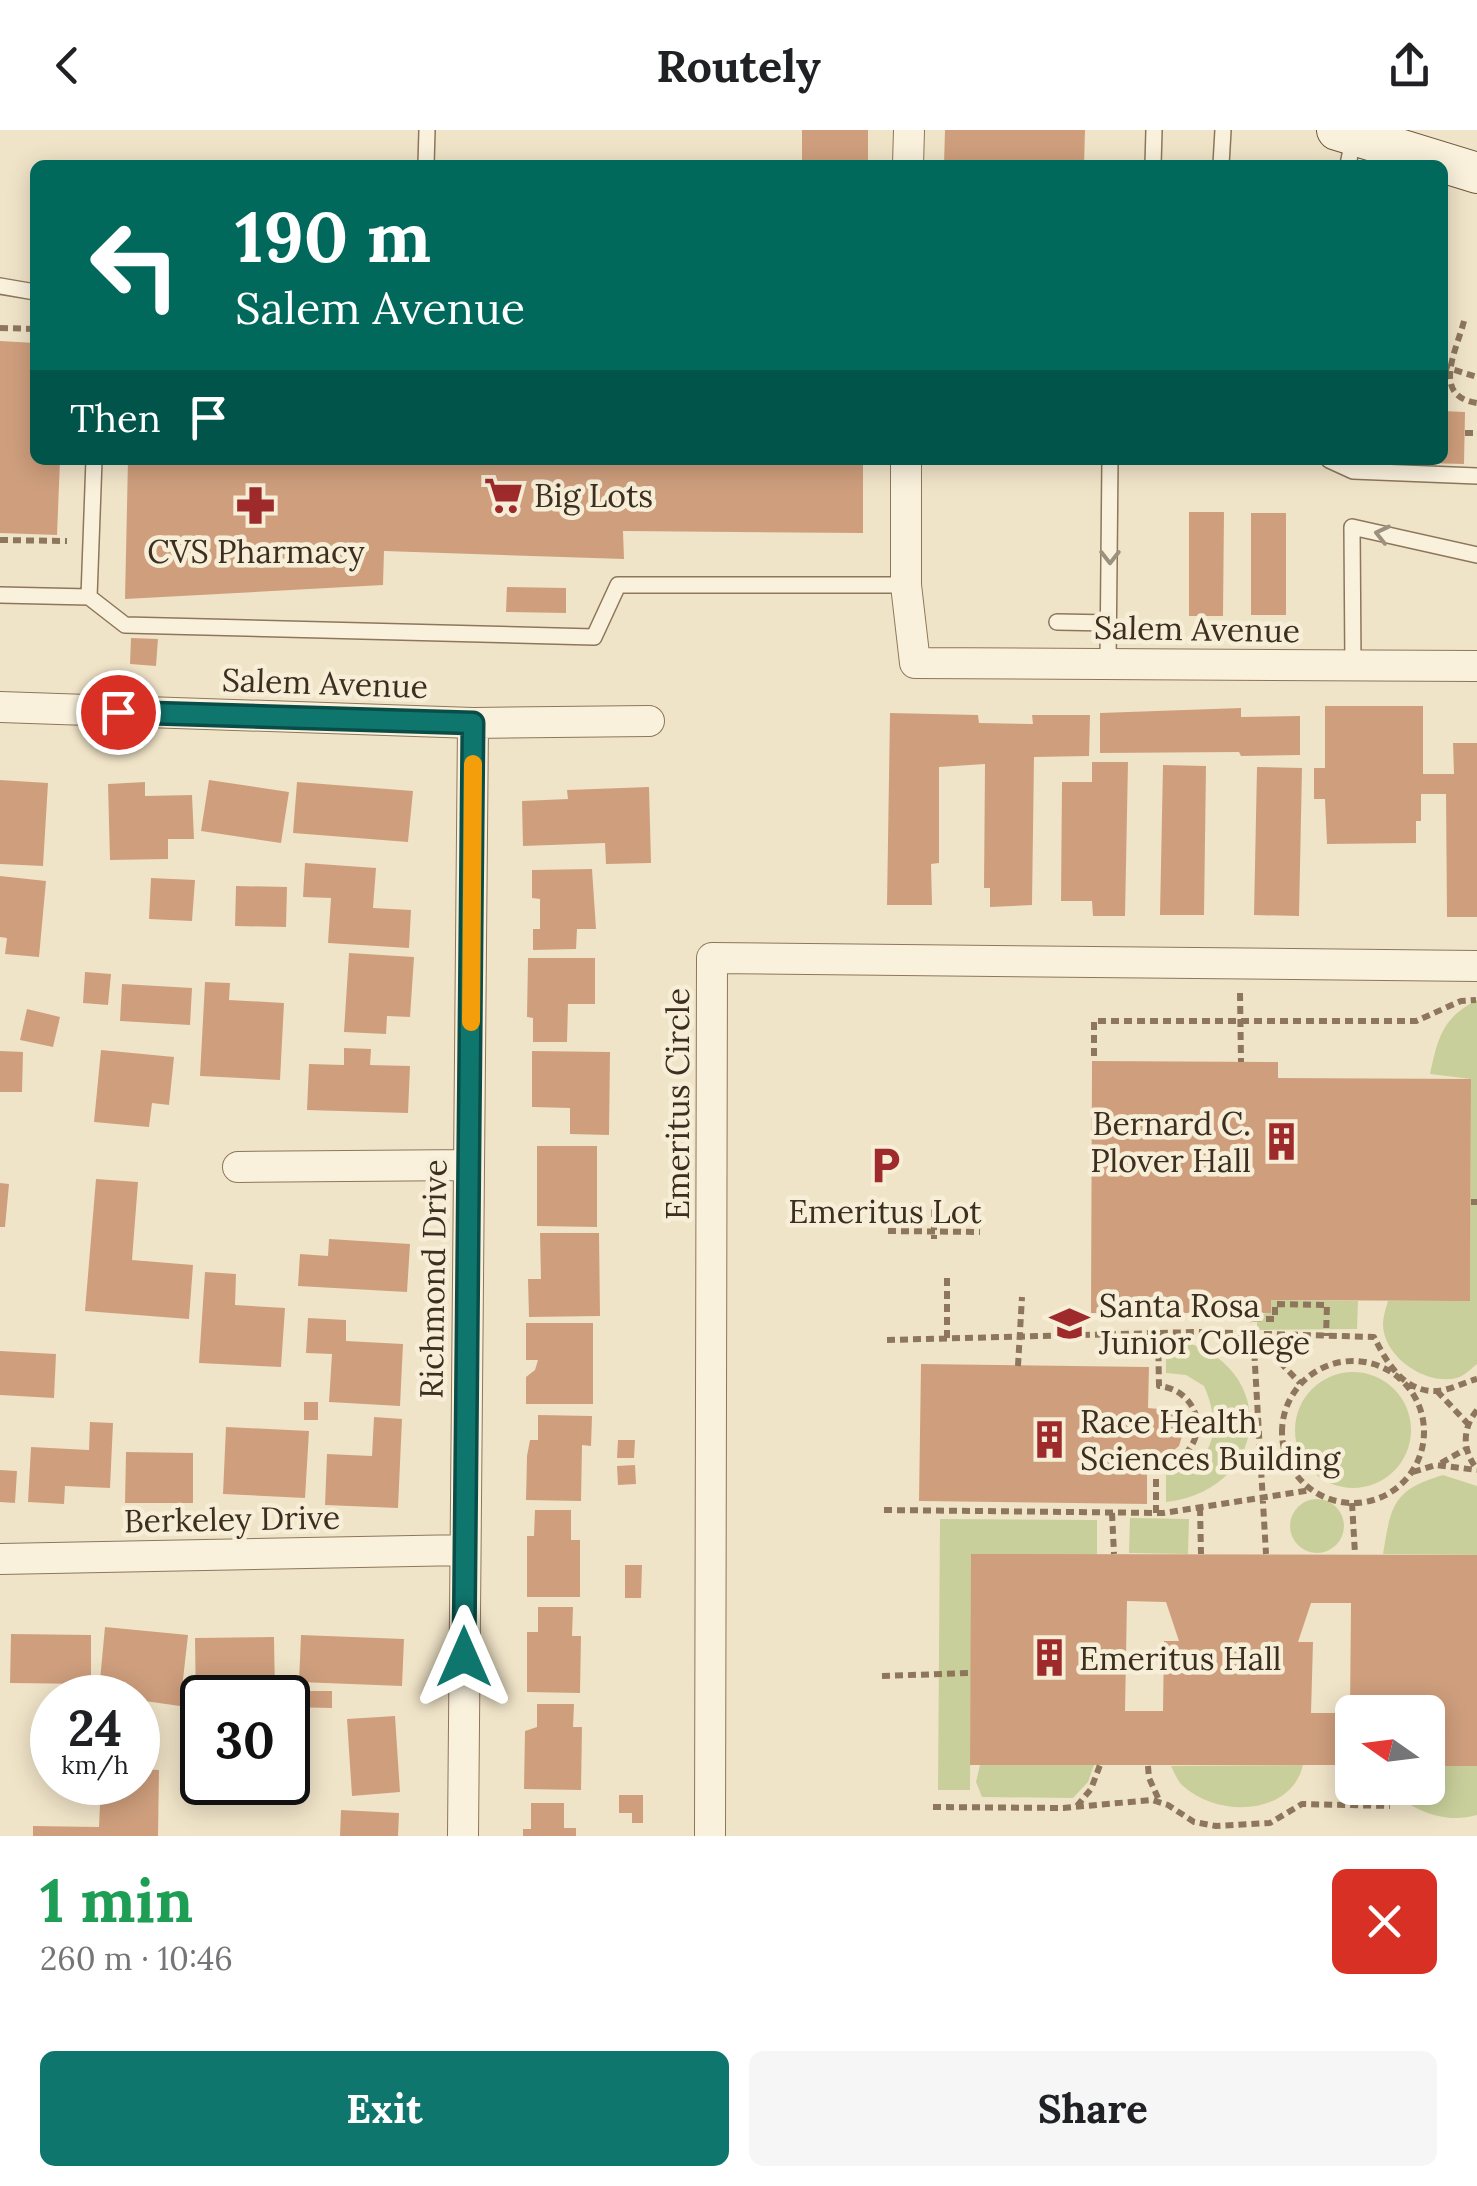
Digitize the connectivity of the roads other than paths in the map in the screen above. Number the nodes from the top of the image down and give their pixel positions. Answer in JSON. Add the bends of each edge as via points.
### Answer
{"nodes":[{"id":1,"x":427,"y":130,"type":"edge"},
{"id":2,"x":909,"y":130,"type":"edge"},
{"id":3,"x":1154,"y":130,"type":"edge"},
{"id":4,"x":1223,"y":130,"type":"edge"},
{"id":5,"x":1346,"y":143,"type":"edge"},
{"id":6,"x":426,"y":160,"type":"edge"},
{"id":7,"x":908,"y":160,"type":"edge"},
{"id":8,"x":1153,"y":160,"type":"edge"},
{"id":9,"x":1221,"y":160,"type":"edge"},
{"id":10,"x":1418,"y":160,"type":"edge"},
{"id":11,"x":1448,"y":167,"type":"edge"},
{"id":12,"x":1477,"y":174,"type":"edge"},
{"id":13,"x":0,"y":286,"type":"edge"},
{"id":14,"x":30,"y":291,"type":"edge"},
{"id":15,"x":94,"y":465,"type":"edge"},
{"id":16,"x":906,"y":465,"type":"edge"},
{"id":17,"x":1110,"y":465,"type":"edge"},
{"id":18,"x":1336,"y":465,"type":"edge"},
{"id":19,"x":1477,"y":476,"type":"edge"},
{"id":20,"x":1477,"y":556,"type":"edge"},
{"id":21,"x":906,"y":584,"type":"junction"},
{"id":22,"x":0,"y":595,"type":"edge"},
{"id":23,"x":89,"y":597,"type":"junction"},
{"id":24,"x":1057,"y":622,"type":"dead end"},
{"id":25,"x":1110,"y":623,"type":"junction"},
{"id":26,"x":1108,"y":663,"type":"junction"},
{"id":27,"x":1354,"y":666,"type":"junction"},
{"id":28,"x":1477,"y":666,"type":"edge"},
{"id":29,"x":0,"y":708,"type":"edge"},
{"id":30,"x":648,"y":722,"type":"dead end"},
{"id":31,"x":473,"y":723,"type":"junction"},
{"id":32,"x":1477,"y":966,"type":"edge"},
{"id":33,"x":469,"y":1165,"type":"junction"},
{"id":34,"x":238,"y":1167,"type":"dead end"},
{"id":35,"x":465,"y":1550,"type":"junction"},
{"id":36,"x":0,"y":1558,"type":"edge"},
{"id":37,"x":462,"y":1836,"type":"edge"},
{"id":38,"x":710,"y":1836,"type":"edge"}],
"edges":[{"from":1,"to":6,"type":"lane"},
{"from":2,"to":7,"type":"street"},
{"from":3,"to":8,"type":"lane"},
{"from":4,"to":9,"type":"lane"},
{"from":5,"to":10,"type":"main road"},
{"from":11,"to":12,"type":"main road"},
{"from":13,"to":14,"type":"lane"},
{"from":15,"to":23,"type":"lane"},
{"from":16,"to":21,"type":"street"},
{"from":17,"to":25,"type":"lane","one_way":true},
{"from":18,"to":19,"type":"lane"},
{"from":20,"to":27,"type":"lane","one_way":true,"via":[[1352,527]]},
{"from":21,"to":23,"type":"lane","via":[[618,585],[594,636],[124,626]]},
{"from":21,"to":26,"type":"street","name":"Salem Avenue","via":[[915,662]]},
{"from":22,"to":23,"type":"lane"},
{"from":24,"to":25,"type":"lane"},
{"from":25,"to":26,"type":"lane"},
{"from":26,"to":27,"type":"street","name":"Salem Avenue"},
{"from":27,"to":28,"type":"street","name":"Salem Avenue"},
{"from":29,"to":31,"type":"street","name":"Salem Avenue"},
{"from":30,"to":31,"type":"street","name":"Salem Avenue"},
{"from":31,"to":33,"type":"street","name":"Richmond Drive"},
{"from":32,"to":38,"type":"street","name":"Emeritus Circle","via":[[712,958]]},
{"from":33,"to":34,"type":"street"},
{"from":33,"to":35,"type":"street","name":"Richmond Drive"},
{"from":35,"to":36,"type":"street","name":"Berkeley Drive"},
{"from":35,"to":37,"type":"street","name":"Richmond Drive"}]}
